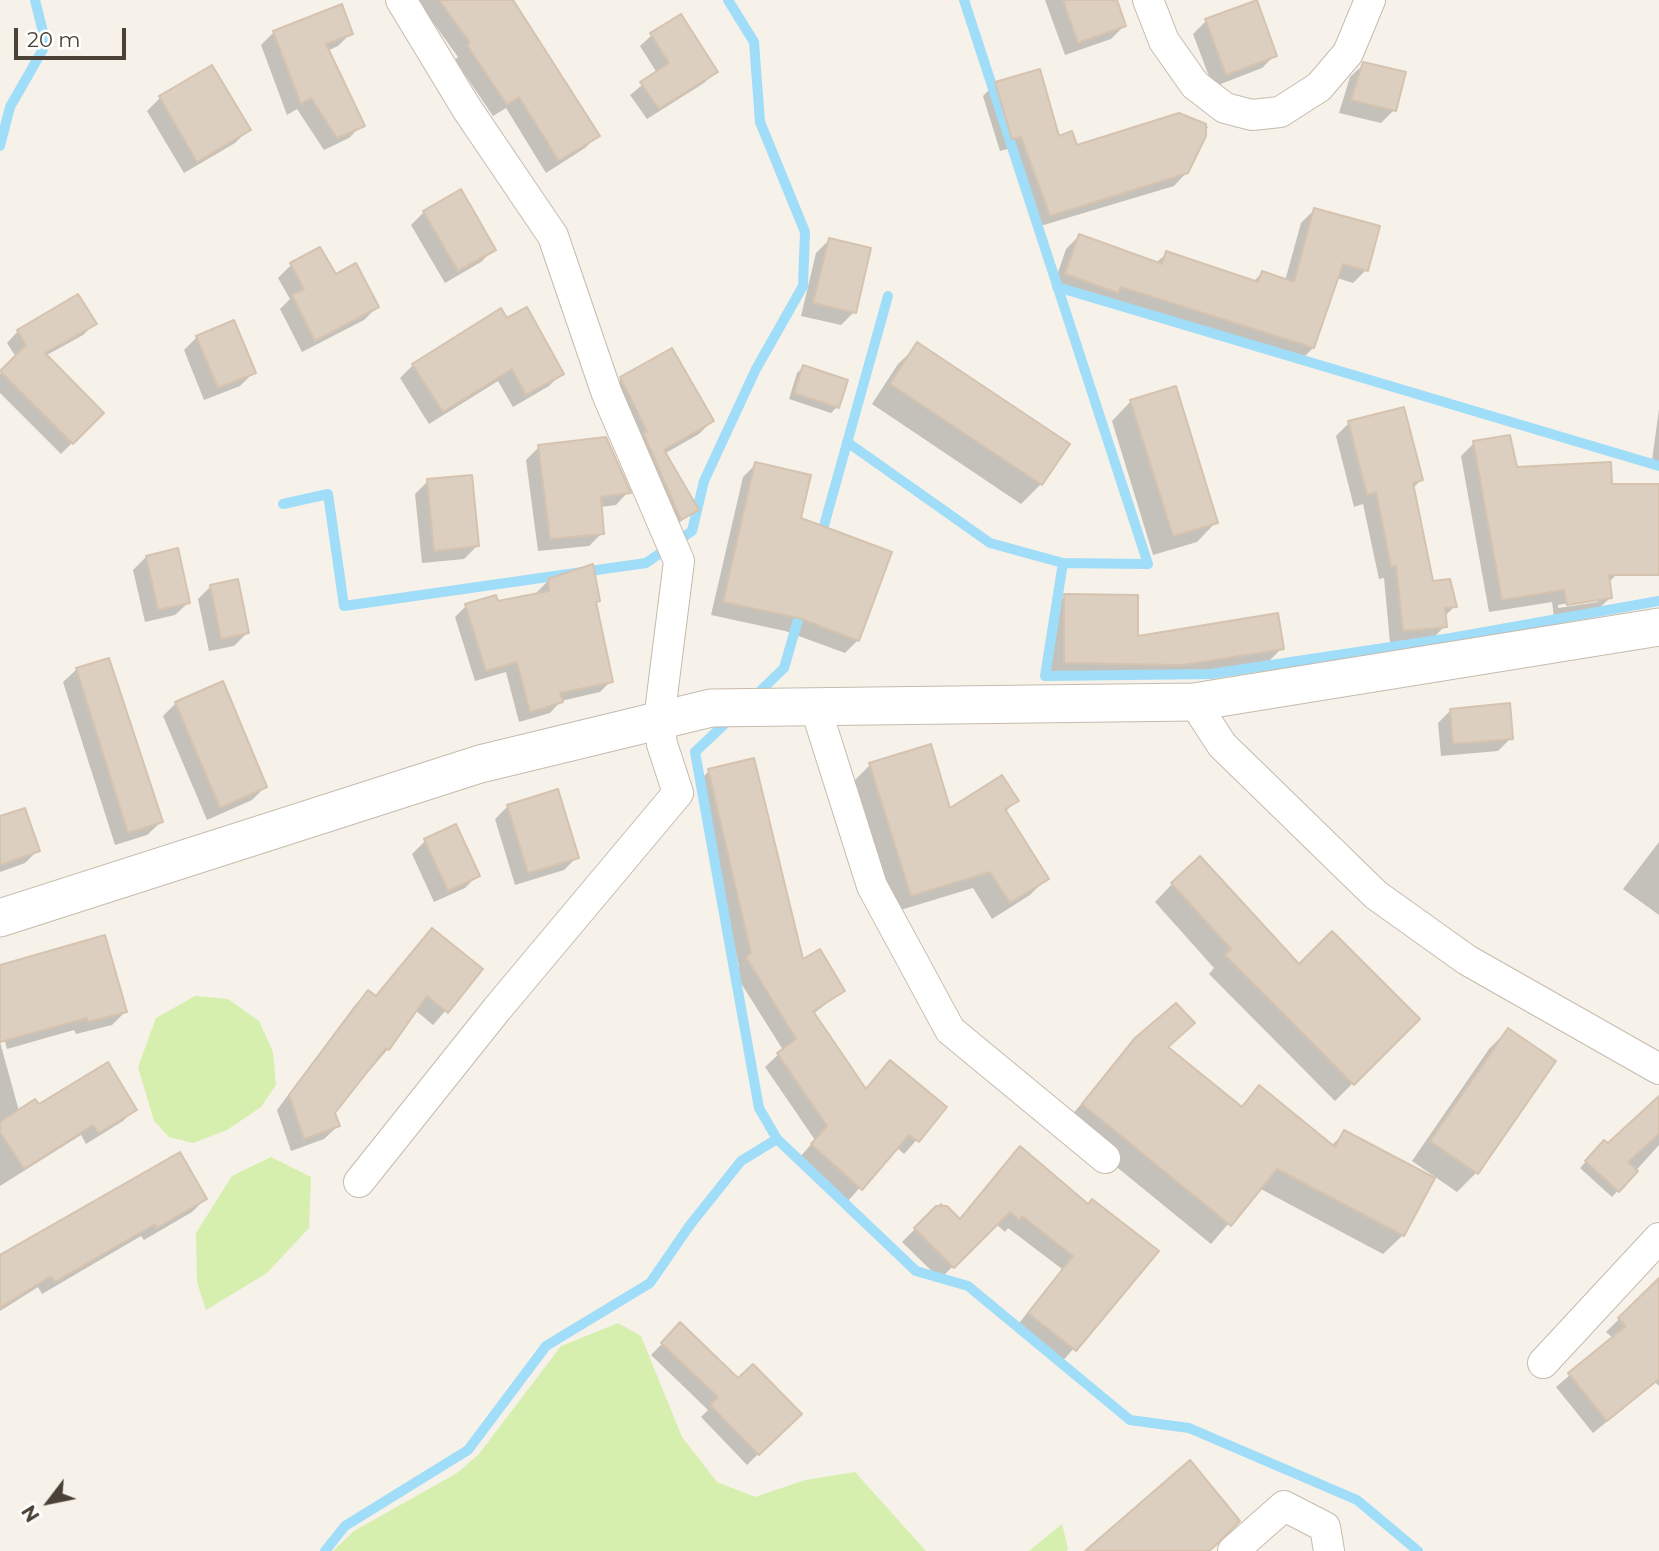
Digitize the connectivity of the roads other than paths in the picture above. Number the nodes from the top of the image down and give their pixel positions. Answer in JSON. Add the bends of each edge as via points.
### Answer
{"nodes":[{"id":1,"x":401,"y":0,"type":"edge"},
{"id":2,"x":1148,"y":0,"type":"edge"},
{"id":3,"x":1370,"y":0,"type":"edge"},
{"id":4,"x":1659,"y":627,"type":"edge"},
{"id":5,"x":1194,"y":702,"type":"junction"},
{"id":6,"x":816,"y":709,"type":"junction"},
{"id":7,"x":659,"y":720,"type":"junction"},
{"id":8,"x":0,"y":918,"type":"edge"},
{"id":9,"x":1659,"y":1069,"type":"edge"},
{"id":10,"x":1105,"y":1158,"type":"dead end"},
{"id":11,"x":359,"y":1182,"type":"dead end"},
{"id":12,"x":1659,"y":1238,"type":"edge"},
{"id":13,"x":1543,"y":1363,"type":"dead end"},
{"id":14,"x":1233,"y":1551,"type":"edge"},
{"id":15,"x":1329,"y":1551,"type":"edge"}],
"edges":[{"from":1,"to":7,"type":"street","via":[[467,109],[553,236],[607,394],[678,561]]},
{"from":2,"to":3,"type":"street","via":[[1164,41],[1195,86],[1225,108],[1252,115],[1280,112],[1319,87],[1348,52]]},
{"from":4,"to":5,"type":"street"},
{"from":5,"to":6,"type":"street"},
{"from":5,"to":9,"type":"street","via":[[1222,745],[1376,895],[1467,960]]},
{"from":6,"to":7,"type":"street","via":[[711,708]]},
{"from":6,"to":10,"type":"street","via":[[872,886],[950,1030]]},
{"from":7,"to":8,"type":"street","via":[[480,764]]},
{"from":7,"to":11,"type":"street","via":[[678,793]]},
{"from":12,"to":13,"type":"street"},
{"from":14,"to":15,"type":"street","via":[[1284,1506],[1325,1527]]}]}
